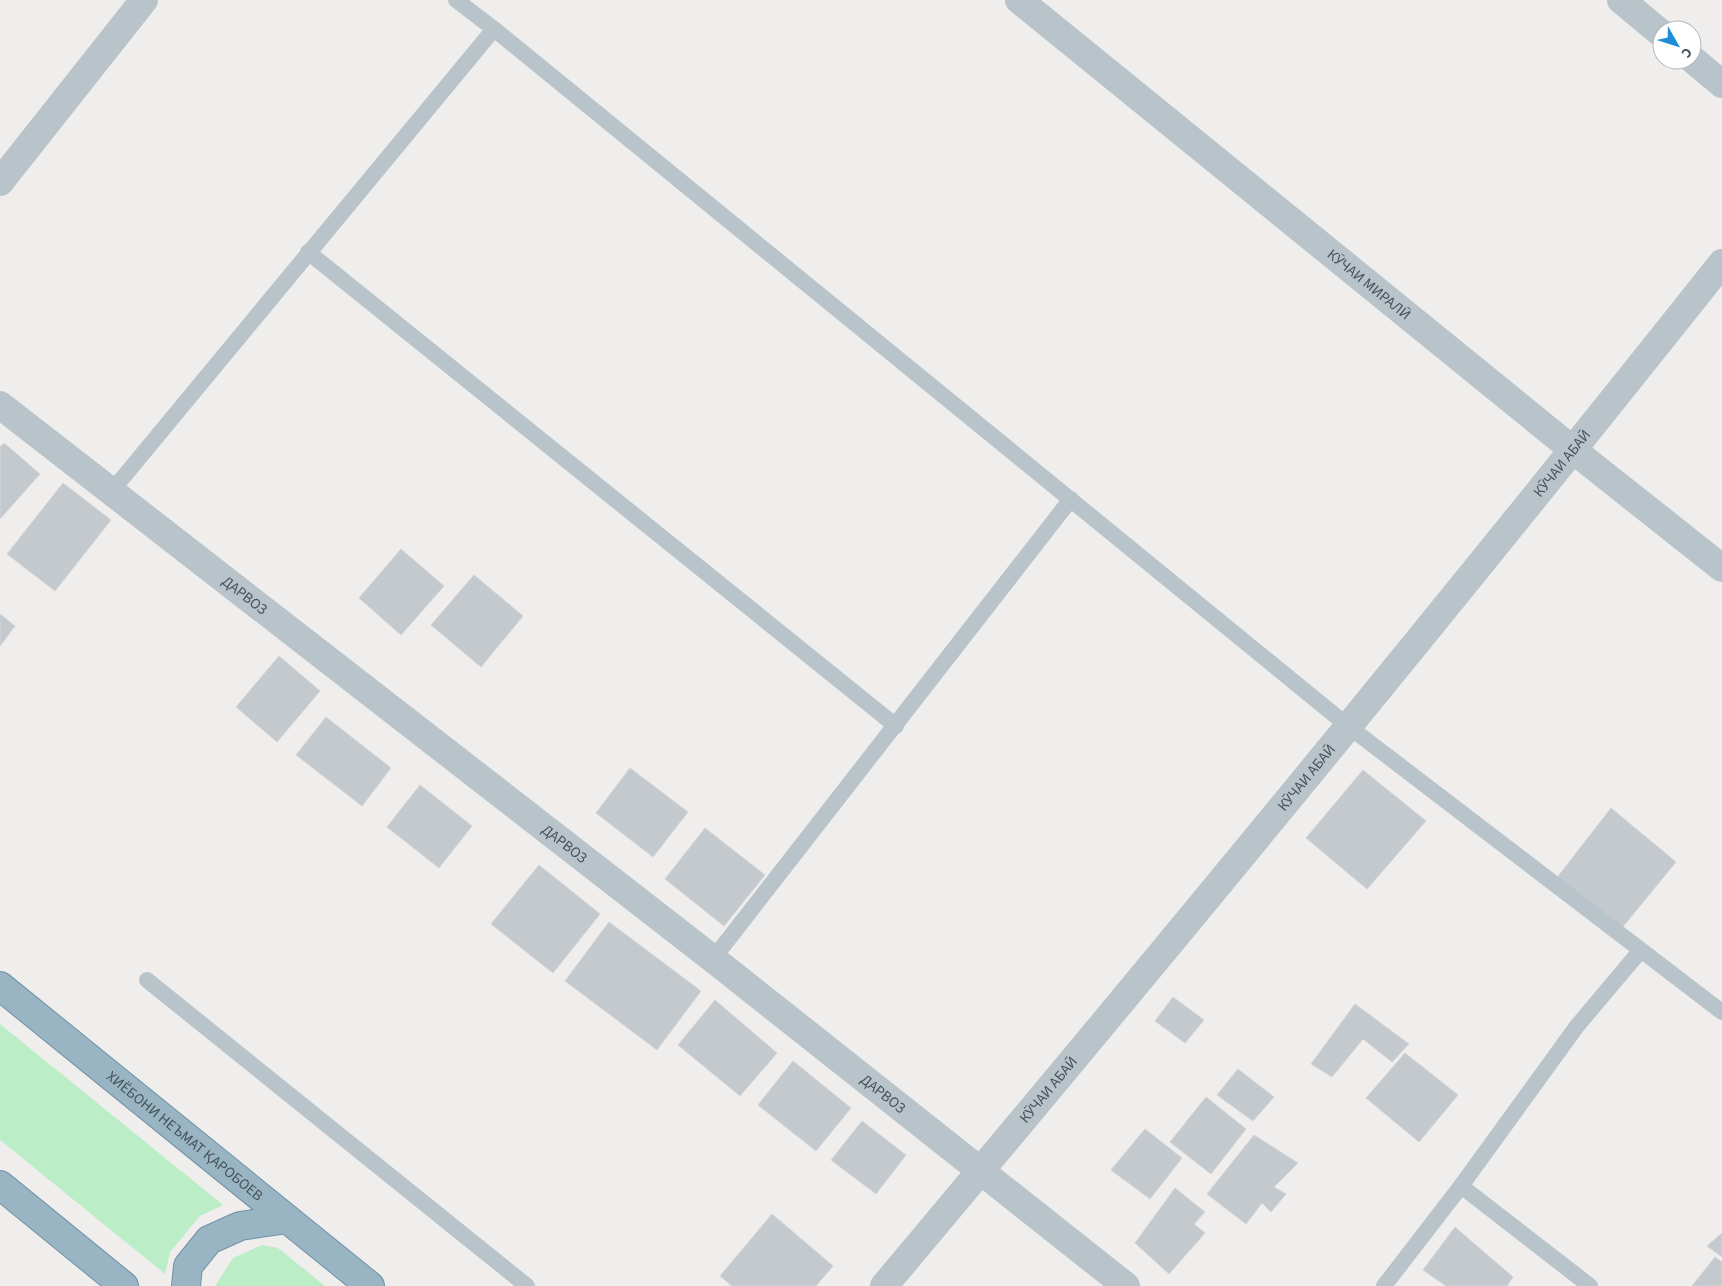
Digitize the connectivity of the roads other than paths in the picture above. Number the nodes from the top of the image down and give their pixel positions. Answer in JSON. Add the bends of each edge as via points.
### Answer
{"nodes":[{"id":1,"x":144,"y":0,"type":"edge"},
{"id":2,"x":456,"y":0,"type":"edge"},
{"id":3,"x":1019,"y":0,"type":"edge"},
{"id":4,"x":1621,"y":0,"type":"edge"},
{"id":5,"x":1652,"y":26,"type":"edge"},
{"id":6,"x":494,"y":29,"type":"junction"},
{"id":7,"x":1702,"y":67,"type":"edge"},
{"id":8,"x":1722,"y":84,"type":"edge"},
{"id":9,"x":0,"y":182,"type":"edge"},
{"id":10,"x":308,"y":252,"type":"junction"},
{"id":11,"x":1722,"y":263,"type":"edge"},
{"id":12,"x":0,"y":405,"type":"edge"},
{"id":13,"x":1573,"y":450,"type":"junction"},
{"id":14,"x":112,"y":492,"type":"junction"},
{"id":15,"x":1071,"y":499,"type":"junction"},
{"id":16,"x":1722,"y":568,"type":"edge"},
{"id":17,"x":896,"y":726,"type":"junction"},
{"id":18,"x":1348,"y":726,"type":"junction"},
{"id":19,"x":1640,"y":950,"type":"junction"},
{"id":20,"x":713,"y":959,"type":"junction"},
{"id":21,"x":147,"y":980,"type":"dead end"},
{"id":22,"x":0,"y":986,"type":"edge"},
{"id":23,"x":1722,"y":1012,"type":"edge"},
{"id":24,"x":981,"y":1171,"type":"junction"},
{"id":25,"x":0,"y":1185,"type":"edge"},
{"id":26,"x":1461,"y":1186,"type":"junction"},
{"id":27,"x":287,"y":1219,"type":"junction"},
{"id":28,"x":124,"y":1286,"type":"edge"},
{"id":29,"x":186,"y":1286,"type":"edge"},
{"id":30,"x":370,"y":1286,"type":"edge"},
{"id":31,"x":527,"y":1286,"type":"edge"},
{"id":32,"x":884,"y":1286,"type":"edge"},
{"id":33,"x":1126,"y":1286,"type":"edge"},
{"id":34,"x":1384,"y":1286,"type":"edge"},
{"id":35,"x":1590,"y":1286,"type":"edge"}],
"edges":[{"from":1,"to":9,"type":"street"},
{"from":2,"to":6,"type":"lane"},
{"from":3,"to":13,"type":"street","name":"КӮЧАИ МИРАЛӢ"},
{"from":4,"to":5,"type":"street"},
{"from":6,"to":10,"type":"lane"},
{"from":6,"to":15,"type":"lane"},
{"from":7,"to":8,"type":"street"},
{"from":10,"to":14,"type":"lane"},
{"from":10,"to":17,"type":"lane"},
{"from":11,"to":13,"type":"street","name":"КӮЧАИ АБАӢ"},
{"from":12,"to":14,"type":"street","name":"ДАРВОЗ"},
{"from":13,"to":16,"type":"street","name":"КӮЧАИ МИРАЛӢ"},
{"from":13,"to":18,"type":"street","name":"КӮЧАИ АБАӢ"},
{"from":14,"to":20,"type":"street","name":"ДАРВОЗ"},
{"from":15,"to":17,"type":"lane"},
{"from":15,"to":18,"type":"lane"},
{"from":17,"to":20,"type":"lane"},
{"from":18,"to":19,"type":"lane"},
{"from":18,"to":24,"type":"street","name":"КӮЧАИ АБАӢ"},
{"from":19,"to":23,"type":"lane"},
{"from":19,"to":26,"type":"lane","via":[[1577,1026]]},
{"from":20,"to":24,"type":"street","name":"ДАРВОЗ"},
{"from":21,"to":31,"type":"lane"},
{"from":22,"to":27,"type":"highway","name":"ХИЁБОНИ НЕЪМАТ ҚАРОБОЕВ"},
{"from":24,"to":32,"type":"street","name":"КӮЧАИ АБАӢ"},
{"from":24,"to":33,"type":"street","name":"ДАРВОЗ"},
{"from":25,"to":28,"type":"highway"},
{"from":26,"to":34,"type":"lane"},
{"from":26,"to":35,"type":"lane"},
{"from":27,"to":29,"type":"highway","via":[[240,1226],[209,1240],[188,1266]]},
{"from":27,"to":30,"type":"highway","name":"ХИЁБОНИ НЕЪМАТ ҚАРОБОЕВ"}]}
